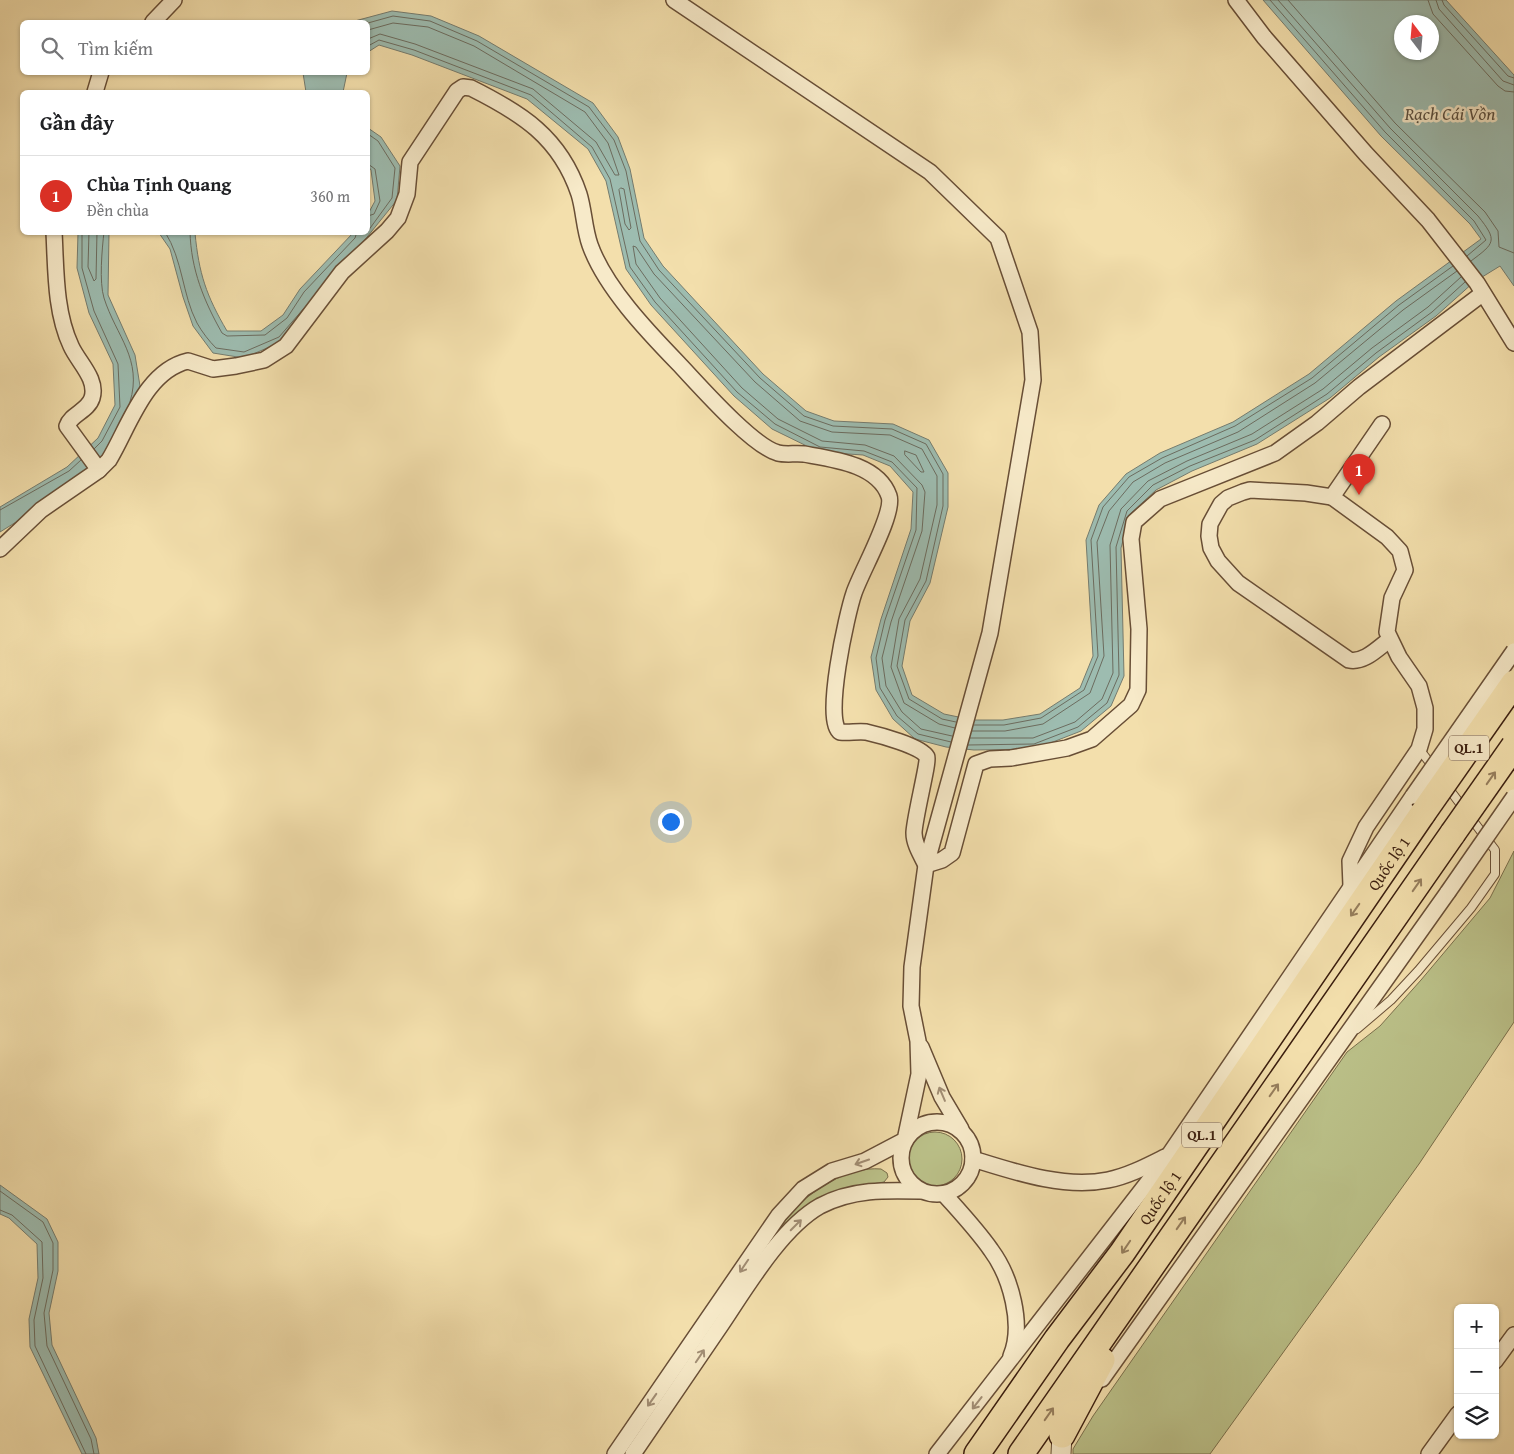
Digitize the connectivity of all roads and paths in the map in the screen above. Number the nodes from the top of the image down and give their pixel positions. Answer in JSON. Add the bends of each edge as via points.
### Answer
{"nodes":[{"id":1,"x":174,"y":0,"type":"edge"},
{"id":2,"x":674,"y":0,"type":"edge"},
{"id":3,"x":1236,"y":0,"type":"edge"},
{"id":4,"x":155,"y":20,"type":"edge"},
{"id":5,"x":100,"y":75,"type":"edge"},
{"id":6,"x":96,"y":90,"type":"edge"},
{"id":7,"x":54,"y":235,"type":"edge"},
{"id":8,"x":1479,"y":288,"type":"junction"},
{"id":9,"x":1514,"y":343,"type":"edge"},
{"id":10,"x":1382,"y":424,"type":"dead end"},
{"id":11,"x":98,"y":468,"type":"junction"},
{"id":12,"x":1332,"y":497,"type":"junction"},
{"id":13,"x":0,"y":549,"type":"edge"},
{"id":14,"x":1389,"y":640,"type":"junction"},
{"id":15,"x":1514,"y":651,"type":"edge"},
{"id":16,"x":1514,"y":683,"type":"edge"},
{"id":17,"x":1514,"y":746,"type":"edge"},
{"id":18,"x":1419,"y":749,"type":"junction"},
{"id":19,"x":1514,"y":797,"type":"edge"},
{"id":20,"x":1418,"y":804,"type":"junction"},
{"id":21,"x":926,"y":865,"type":"junction"},
{"id":22,"x":1352,"y":886,"type":"junction"},
{"id":23,"x":1312,"y":973,"type":"junction"},
{"id":24,"x":918,"y":1041,"type":"junction"},
{"id":25,"x":1340,"y":1043,"type":"junction"},
{"id":26,"x":966,"y":1136,"type":"junction"},
{"id":27,"x":905,"y":1140,"type":"junction"},
{"id":28,"x":1168,"y":1155,"type":"junction"},
{"id":29,"x":973,"y":1159,"type":"junction"},
{"id":30,"x":920,"y":1191,"type":"junction"},
{"id":31,"x":944,"y":1194,"type":"junction"},
{"id":32,"x":1157,"y":1259,"type":"junction"},
{"id":33,"x":1514,"y":1335,"type":"edge"},
{"id":34,"x":1057,"y":1339,"type":"junction"},
{"id":35,"x":1499,"y":1356,"type":"edge"},
{"id":36,"x":1007,"y":1364,"type":"junction"},
{"id":37,"x":1454,"y":1420,"type":"edge"},
{"id":38,"x":1058,"y":1448,"type":"edge"},
{"id":39,"x":615,"y":1454,"type":"edge"},
{"id":40,"x":633,"y":1454,"type":"edge"},
{"id":41,"x":936,"y":1454,"type":"edge"},
{"id":42,"x":960,"y":1454,"type":"edge"},
{"id":43,"x":977,"y":1454,"type":"edge"},
{"id":44,"x":1021,"y":1454,"type":"edge"},
{"id":45,"x":1429,"y":1454,"type":"edge"}],
"edges":[{"from":1,"to":4,"type":"street"},
{"from":2,"to":21,"type":"street","via":[[930,172],[998,238],[1030,332],[1033,380],[990,633]]},
{"from":3,"to":8,"type":"street","via":[[1366,154],[1428,220]]},
{"from":5,"to":6,"type":"street"},
{"from":7,"to":11,"type":"street","via":[[57,296],[70,346],[90,378],[93,391],[90,404],[67,424]]},
{"from":8,"to":9,"type":"street"},
{"from":8,"to":21,"type":"street","via":[[1317,423],[1275,453],[1160,499],[1144,511],[1134,522],[1131,539],[1139,629],[1138,690],[1131,705],[1092,739],[1067,748],[990,759],[976,764],[952,853]]},
{"from":10,"to":12,"type":"street"},
{"from":11,"to":13,"type":"street","via":[[41,510]]},
{"from":11,"to":21,"type":"street","via":[[109,460],[142,395],[173,368],[188,361],[213,369],[236,366],[264,360],[286,346],[342,272],[398,218],[407,194],[410,162],[457,91],[463,87],[471,88],[526,118],[545,135],[571,173],[580,196],[590,245],[607,277],[677,362],[746,430],[777,452],[848,462],[860,467],[881,482],[887,491],[890,510],[854,594],[844,630],[835,691],[834,727],[840,732],[884,736],[926,756],[928,760],[914,834]]},
{"from":12,"to":14,"type":"street","via":[[1387,537],[1400,551],[1404,570],[1392,598],[1387,632]]},
{"from":12,"to":14,"type":"street","via":[[1250,490],[1236,494],[1221,504],[1214,514],[1210,524],[1211,548],[1238,583],[1349,660],[1363,659]]},
{"from":14,"to":18,"type":"street","via":[[1419,686],[1425,708],[1425,728]]},
{"from":15,"to":20,"type":"street","bridge":true},
{"from":16,"to":20,"type":"highway","number":"QL.1","bridge":true},
{"from":32,"to":17,"type":"highway","name":"Quốc lộ 1","number":"QL.1","one_way":true,"bridge":true},
{"from":18,"to":22,"type":"street","via":[[1366,827],[1350,861]]},
{"from":18,"to":25,"type":"lane","via":[[1495,850],[1495,874],[1418,971],[1391,1000]]},
{"from":19,"to":25,"type":"street","bridge":true},
{"from":20,"to":22,"type":"street"},
{"from":20,"to":23,"type":"highway","name":"Quốc lộ 1","number":"QL.1","one_way":true},
{"from":21,"to":24,"type":"street","via":[[912,967],[911,1006]]},
{"from":22,"to":28,"type":"street"},
{"from":23,"to":28,"type":"highway"},
{"from":23,"to":34,"type":"highway","name":"Quốc lộ 1","number":"QL.1","one_way":true,"via":[[1122,1252]]},
{"from":26,"to":24,"type":"street","one_way":true,"via":[[942,1097]]},
{"from":24,"to":27,"type":"street","via":[[919,1074]]},
{"from":25,"to":38,"type":"street"},
{"from":26,"to":27,"type":"street","via":[[957,1128],[934,1121],[912,1130]]},
{"from":26,"to":29,"type":"street","via":[[972,1147]]},
{"from":27,"to":30,"type":"street","via":[[900,1162],[910,1184]]},
{"from":27,"to":39,"type":"street","one_way":true,"via":[[865,1161],[832,1171],[804,1189],[779,1215]]},
{"from":28,"to":29,"type":"street","via":[[1108,1180],[1076,1182],[1021,1174]]},
{"from":28,"to":36,"type":"street"},
{"from":29,"to":31,"type":"street","via":[[965,1181]]},
{"from":30,"to":31,"type":"street"},
{"from":40,"to":30,"type":"street","one_way":true,"via":[[757,1271],[797,1223],[839,1198],[872,1190]]},
{"from":31,"to":36,"type":"street","via":[[992,1251],[1003,1270],[1016,1322],[1015,1346]]},
{"from":32,"to":38,"type":"highway"},
{"from":44,"to":32,"type":"highway","name":"Quốc lộ 1","number":"QL.1","one_way":true},
{"from":33,"to":35,"type":"street"},
{"from":34,"to":42,"type":"highway"},
{"from":34,"to":43,"type":"highway","name":"Quốc lộ 1","number":"QL.1"},
{"from":36,"to":41,"type":"street","one_way":true},
{"from":37,"to":45,"type":"street"}]}
